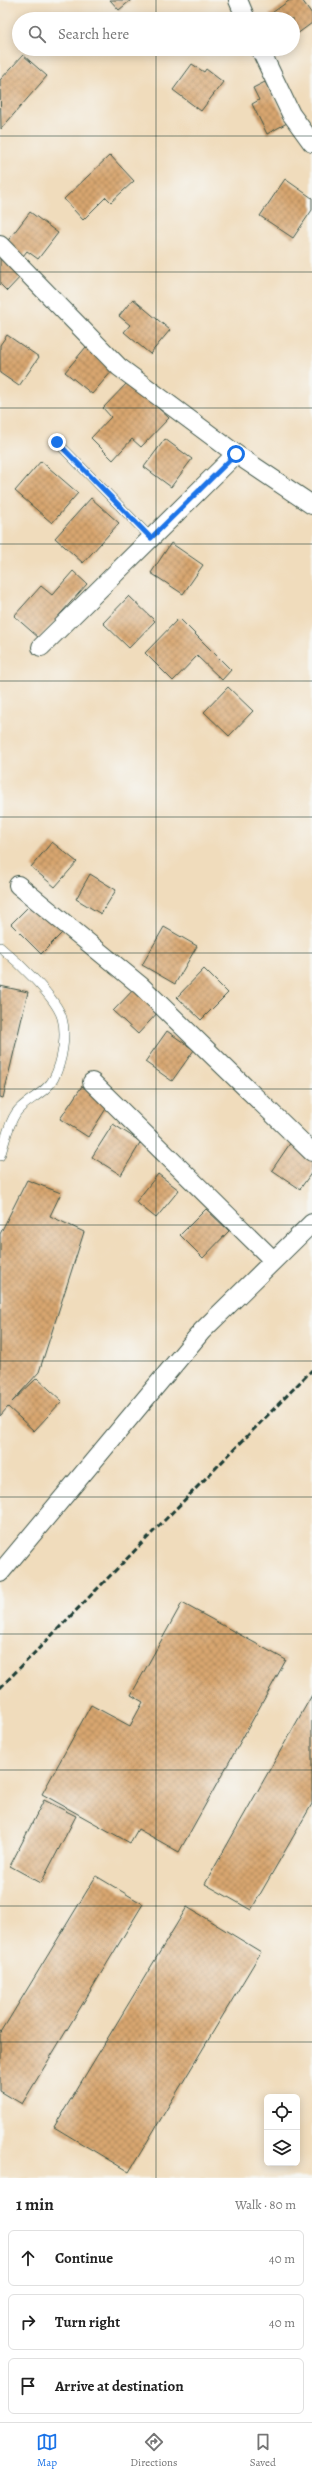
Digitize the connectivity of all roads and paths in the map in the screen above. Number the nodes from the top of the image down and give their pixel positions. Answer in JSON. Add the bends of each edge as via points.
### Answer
{"nodes":[{"id":1,"x":238,"y":0,"type":"edge"},
{"id":2,"x":243,"y":12,"type":"edge"},
{"id":3,"x":263,"y":56,"type":"edge"},
{"id":4,"x":312,"y":143,"type":"edge"},
{"id":5,"x":0,"y":245,"type":"edge"},
{"id":6,"x":57,"y":442,"type":"dead end"},
{"id":7,"x":236,"y":454,"type":"junction"},
{"id":8,"x":312,"y":505,"type":"edge"},
{"id":9,"x":151,"y":538,"type":"junction"},
{"id":10,"x":41,"y":647,"type":"dead end"},
{"id":11,"x":18,"y":885,"type":"dead end"},
{"id":12,"x":0,"y":947,"type":"edge"},
{"id":13,"x":92,"y":1082,"type":"dead end"},
{"id":14,"x":312,"y":1152,"type":"edge"},
{"id":15,"x":0,"y":1156,"type":"edge"},
{"id":16,"x":312,"y":1223,"type":"edge"},
{"id":17,"x":273,"y":1260,"type":"junction"},
{"id":18,"x":0,"y":1573,"type":"edge"}],
"edges":[{"from":1,"to":2,"type":"street"},
{"from":3,"to":4,"type":"street","via":[[291,114]]},
{"from":5,"to":7,"type":"street","via":[[119,367]]},
{"from":6,"to":9,"type":"lane"},
{"from":7,"to":8,"type":"street"},
{"from":7,"to":9,"type":"street"},
{"from":9,"to":10,"type":"street"},
{"from":11,"to":14,"type":"street","via":[[141,986]]},
{"from":12,"to":15,"type":"lane","via":[[23,967],[49,997],[62,1017],[64,1040],[54,1078],[39,1095],[16,1112]]},
{"from":13,"to":17,"type":"street"},
{"from":16,"to":17,"type":"street"},
{"from":17,"to":18,"type":"street","via":[[202,1331]]}]}
